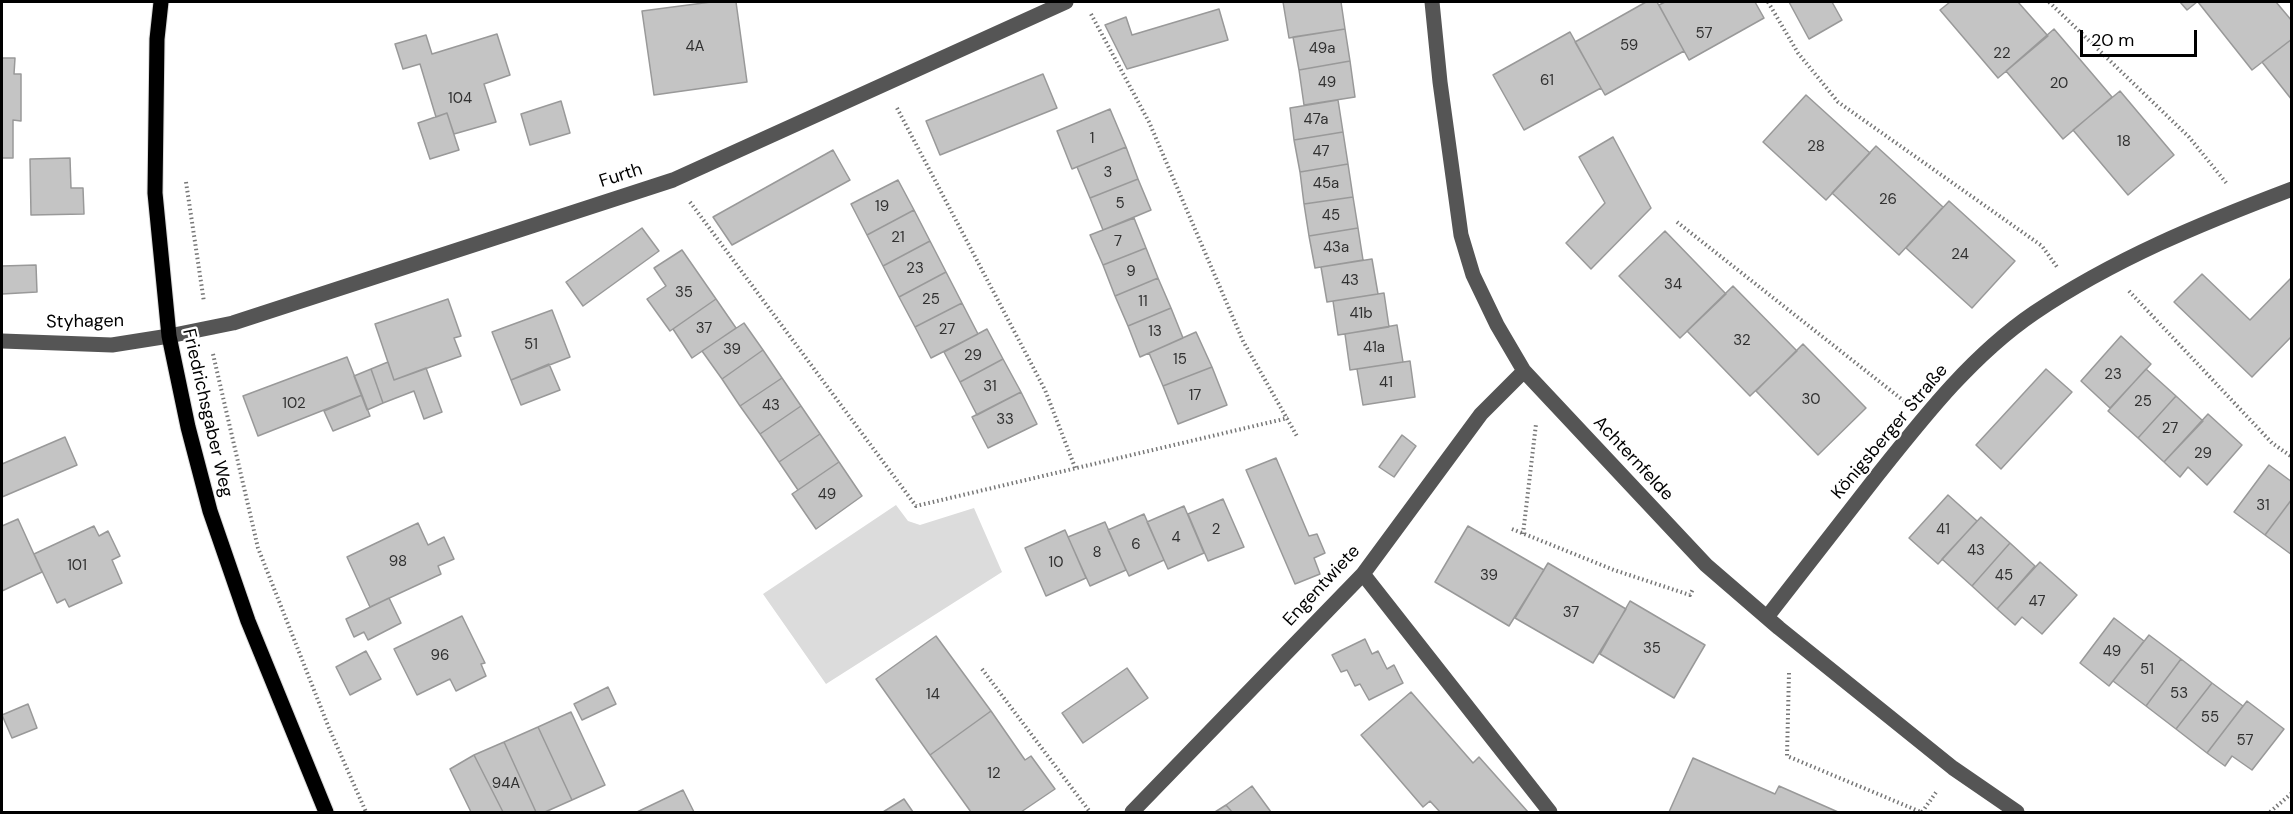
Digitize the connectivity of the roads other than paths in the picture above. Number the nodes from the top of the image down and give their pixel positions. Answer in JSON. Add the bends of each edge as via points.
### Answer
{"nodes":[{"id":1,"x":161,"y":2,"type":"edge"},
{"id":2,"x":1066,"y":2,"type":"edge"},
{"id":3,"x":1432,"y":2,"type":"edge"},
{"id":4,"x":2292,"y":189,"type":"edge"},
{"id":5,"x":169,"y":336,"type":"junction"},
{"id":6,"x":2,"y":342,"type":"edge"},
{"id":7,"x":1524,"y":371,"type":"junction"},
{"id":8,"x":1363,"y":574,"type":"junction"},
{"id":9,"x":1767,"y":616,"type":"junction"},
{"id":10,"x":326,"y":813,"type":"edge"},
{"id":11,"x":1132,"y":813,"type":"edge"},
{"id":12,"x":1550,"y":813,"type":"edge"},
{"id":13,"x":2017,"y":813,"type":"edge"}],
"edges":[{"from":1,"to":5,"type":"main road","name":"Friedrichsgaber Weg","via":[[155,194]]},
{"from":2,"to":5,"type":"street","name":"Furth","via":[[674,180],[233,323]]},
{"from":3,"to":7,"type":"street","name":"Achternfelde","via":[[1461,235],[1473,275]]},
{"from":4,"to":9,"type":"street","name":"Königsberger Straße","via":[[2202,222],[2108,268],[2033,314],[1978,359],[1924,416]]},
{"from":5,"to":6,"type":"street","name":"Styhagen","via":[[112,345]]},
{"from":5,"to":10,"type":"main road","name":"Friedrichsgaber Weg","via":[[210,511],[248,621]]},
{"from":7,"to":8,"type":"street","name":"Engentwiete","via":[[1481,414]]},
{"from":7,"to":9,"type":"street","name":"Achternfelde","via":[[1706,565]]},
{"from":8,"to":11,"type":"street","name":"Engentwiete"},
{"from":8,"to":12,"type":"street"},
{"from":9,"to":13,"type":"street","name":"Achternfelde","via":[[1953,768]]}]}
